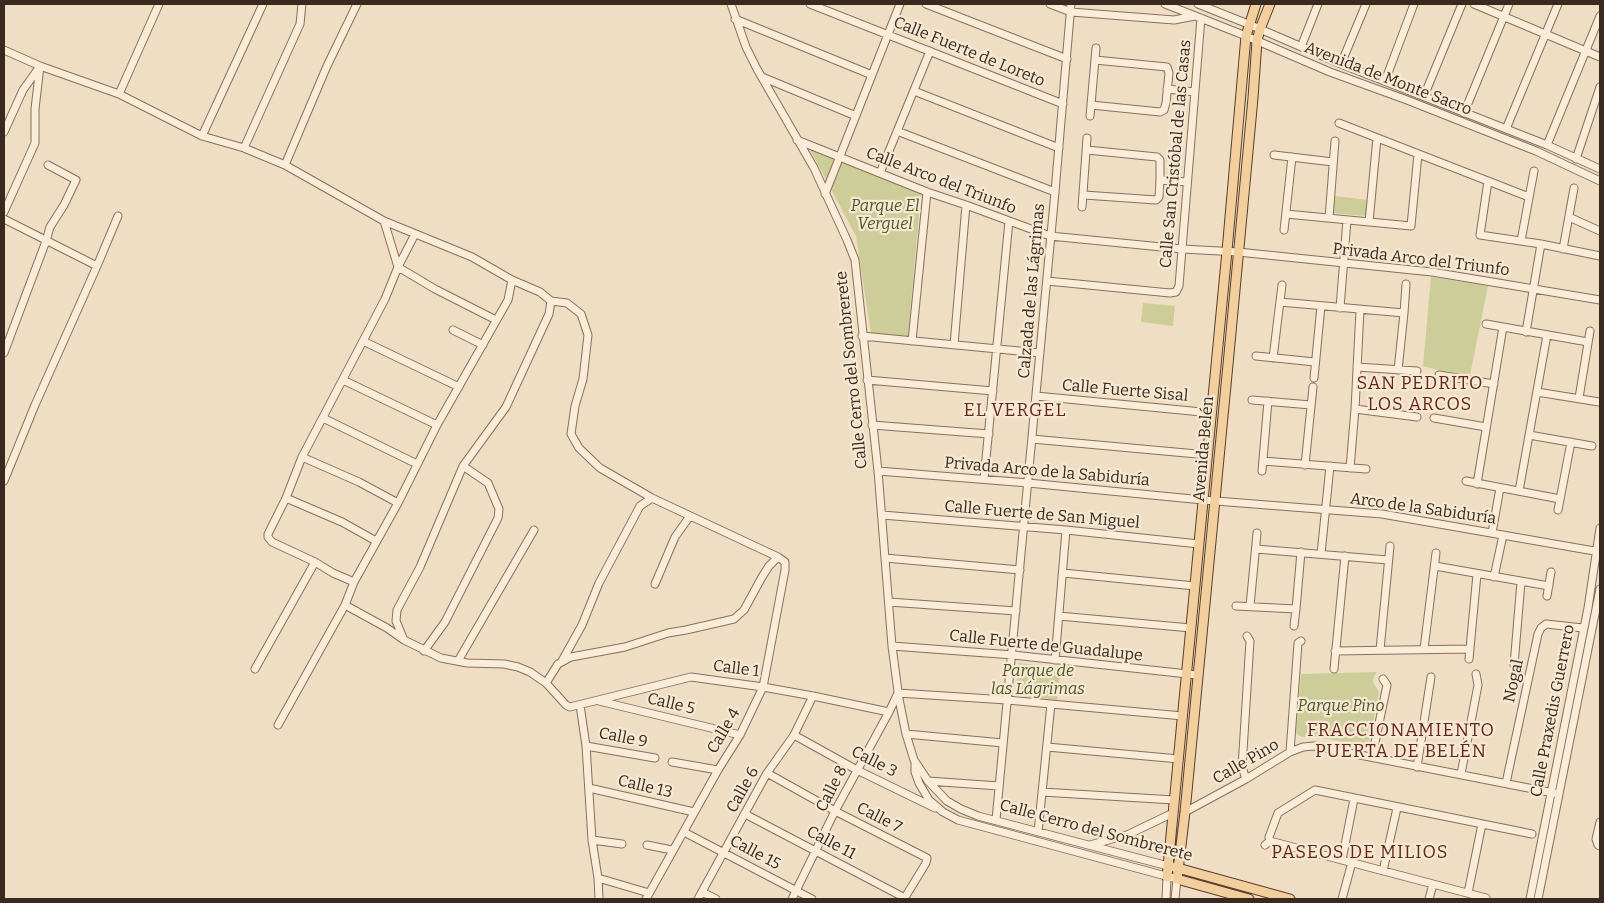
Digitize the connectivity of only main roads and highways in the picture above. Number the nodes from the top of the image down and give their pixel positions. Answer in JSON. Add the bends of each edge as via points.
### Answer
{"nodes":[{"id":1,"x":1256,"y":4,"type":"edge"},
{"id":2,"x":1270,"y":4,"type":"edge"},
{"id":3,"x":1168,"y":866,"type":"junction"},
{"id":4,"x":1178,"y":868,"type":"junction"},
{"id":5,"x":1167,"y":877,"type":"road end"},
{"id":6,"x":1177,"y":879,"type":"joint"},
{"id":7,"x":1249,"y":899,"type":"edge"},
{"id":8,"x":1290,"y":899,"type":"edge"}],
"edges":[{"from":1,"to":3,"type":"main road","name":"Avenida Belén","via":[[1246,36]]},
{"from":2,"to":4,"type":"main road","name":"Avenida Belén","via":[[1257,41]]},
{"from":3,"to":4,"type":"main road","name":"Calle Cerro del Sombrerete"},
{"from":3,"to":5,"type":"main road","name":"Avenida Belén"},
{"from":4,"to":6,"type":"main road","name":"Avenida Belén"},
{"from":4,"to":8,"type":"main road","name":"Calle Cerro del Sombrerete"},
{"from":6,"to":7,"type":"main road","name":"Calle Cerro del Sombrerete"}]}
